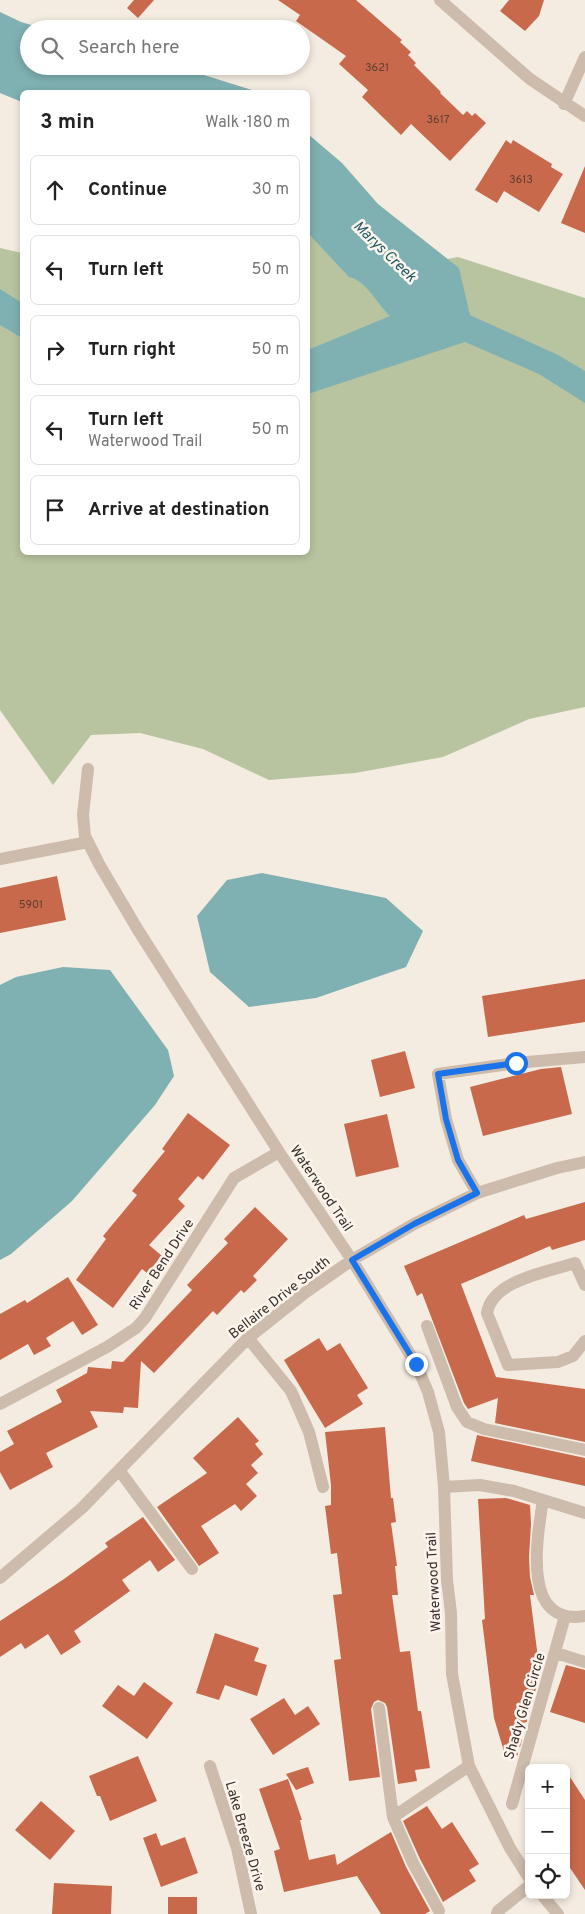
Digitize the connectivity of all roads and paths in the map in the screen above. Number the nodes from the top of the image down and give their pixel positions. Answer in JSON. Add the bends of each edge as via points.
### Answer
{"nodes":[{"id":1,"x":440,"y":0,"type":"edge"},
{"id":2,"x":585,"y":57,"type":"edge"},
{"id":3,"x":564,"y":104,"type":"junction"},
{"id":4,"x":585,"y":116,"type":"edge"},
{"id":5,"x":88,"y":769,"type":"dead end"},
{"id":6,"x":88,"y":842,"type":"junction"},
{"id":7,"x":0,"y":859,"type":"edge"},
{"id":8,"x":585,"y":1057,"type":"edge"},
{"id":9,"x":279,"y":1152,"type":"junction"},
{"id":10,"x":585,"y":1162,"type":"edge"},
{"id":11,"x":477,"y":1193,"type":"junction"},
{"id":12,"x":352,"y":1260,"type":"junction"},
{"id":13,"x":580,"y":1262,"type":"edge"},
{"id":14,"x":585,"y":1286,"type":"edge"},
{"id":15,"x":427,"y":1326,"type":"dead end"},
{"id":16,"x":248,"y":1338,"type":"junction"},
{"id":17,"x":585,"y":1341,"type":"edge"},
{"id":18,"x":0,"y":1404,"type":"edge"},
{"id":19,"x":585,"y":1450,"type":"edge"},
{"id":20,"x":119,"y":1470,"type":"junction"},
{"id":21,"x":323,"y":1487,"type":"dead end"},
{"id":22,"x":444,"y":1487,"type":"junction"},
{"id":23,"x":543,"y":1500,"type":"junction"},
{"id":24,"x":585,"y":1513,"type":"edge"},
{"id":25,"x":192,"y":1569,"type":"dead end"},
{"id":26,"x":0,"y":1578,"type":"edge"},
{"id":27,"x":565,"y":1616,"type":"junction"},
{"id":28,"x":585,"y":1616,"type":"edge"},
{"id":29,"x":556,"y":1653,"type":"junction"},
{"id":30,"x":585,"y":1662,"type":"edge"},
{"id":31,"x":379,"y":1708,"type":"dead end"},
{"id":32,"x":210,"y":1766,"type":"dead end"},
{"id":33,"x":469,"y":1766,"type":"junction"},
{"id":34,"x":512,"y":1804,"type":"dead end"},
{"id":35,"x":393,"y":1817,"type":"junction"},
{"id":36,"x":525,"y":1872,"type":"edge"},
{"id":37,"x":525,"y":1889,"type":"edge"},
{"id":38,"x":545,"y":1899,"type":"edge"},
{"id":39,"x":439,"y":1911,"type":"dead end"},
{"id":40,"x":251,"y":1914,"type":"edge"},
{"id":41,"x":497,"y":1914,"type":"edge"},
{"id":42,"x":558,"y":1914,"type":"edge"}],
"edges":[{"from":1,"to":3,"type":"street","via":[[530,79]]},
{"from":2,"to":3,"type":"street"},
{"from":3,"to":4,"type":"street"},
{"from":5,"to":6,"type":"street","name":"Waterwood Trail","via":[[83,814]]},
{"from":6,"to":7,"type":"street"},
{"from":6,"to":9,"type":"street","name":"Waterwood Trail","via":[[138,930]]},
{"from":8,"to":11,"type":"street","via":[[438,1074],[458,1160]]},
{"from":9,"to":12,"type":"street","name":"Waterwood Trail"},
{"from":9,"to":18,"type":"street","name":"River Bend Drive","via":[[234,1178],[136,1328]]},
{"from":10,"to":11,"type":"street","name":"Bellaire Drive South"},
{"from":11,"to":12,"type":"street","name":"Bellaire Drive South"},
{"from":12,"to":16,"type":"street","name":"Bellaire Drive South"},
{"from":12,"to":22,"type":"street","name":"Waterwood Trail","via":[[416,1364],[428,1392],[439,1432]]},
{"from":13,"to":14,"type":"street"},
{"from":13,"to":17,"type":"street","via":[[515,1282],[499,1292],[487,1313],[508,1365],[558,1362],[573,1356]]},
{"from":15,"to":19,"type":"street","via":[[457,1407],[467,1422],[484,1430]]},
{"from":16,"to":20,"type":"street","name":"Bellaire Drive South"},
{"from":16,"to":21,"type":"street","via":[[291,1391],[309,1432]]},
{"from":20,"to":25,"type":"street"},
{"from":20,"to":26,"type":"street","name":"Bellaire Drive South","via":[[82,1508]]},
{"from":22,"to":23,"type":"street","via":[[480,1485]]},
{"from":22,"to":33,"type":"street","name":"Waterwood Trail","via":[[452,1674]]},
{"from":23,"to":24,"type":"street"},
{"from":23,"to":27,"type":"street","via":[[538,1534],[540,1589],[547,1605],[558,1615]]},
{"from":27,"to":28,"type":"street"},
{"from":27,"to":29,"type":"street","name":"Shady Glen Circle"},
{"from":29,"to":30,"type":"street"},
{"from":29,"to":34,"type":"street","name":"Shady Glen Circle"},
{"from":31,"to":35,"type":"street"},
{"from":32,"to":40,"type":"street","name":"Lake Breeze Drive","via":[[237,1848]]},
{"from":33,"to":35,"type":"street"},
{"from":33,"to":36,"type":"street","name":"Waterwood Trail"},
{"from":35,"to":39,"type":"street"},
{"from":37,"to":41,"type":"street"},
{"from":38,"to":42,"type":"street"}]}
